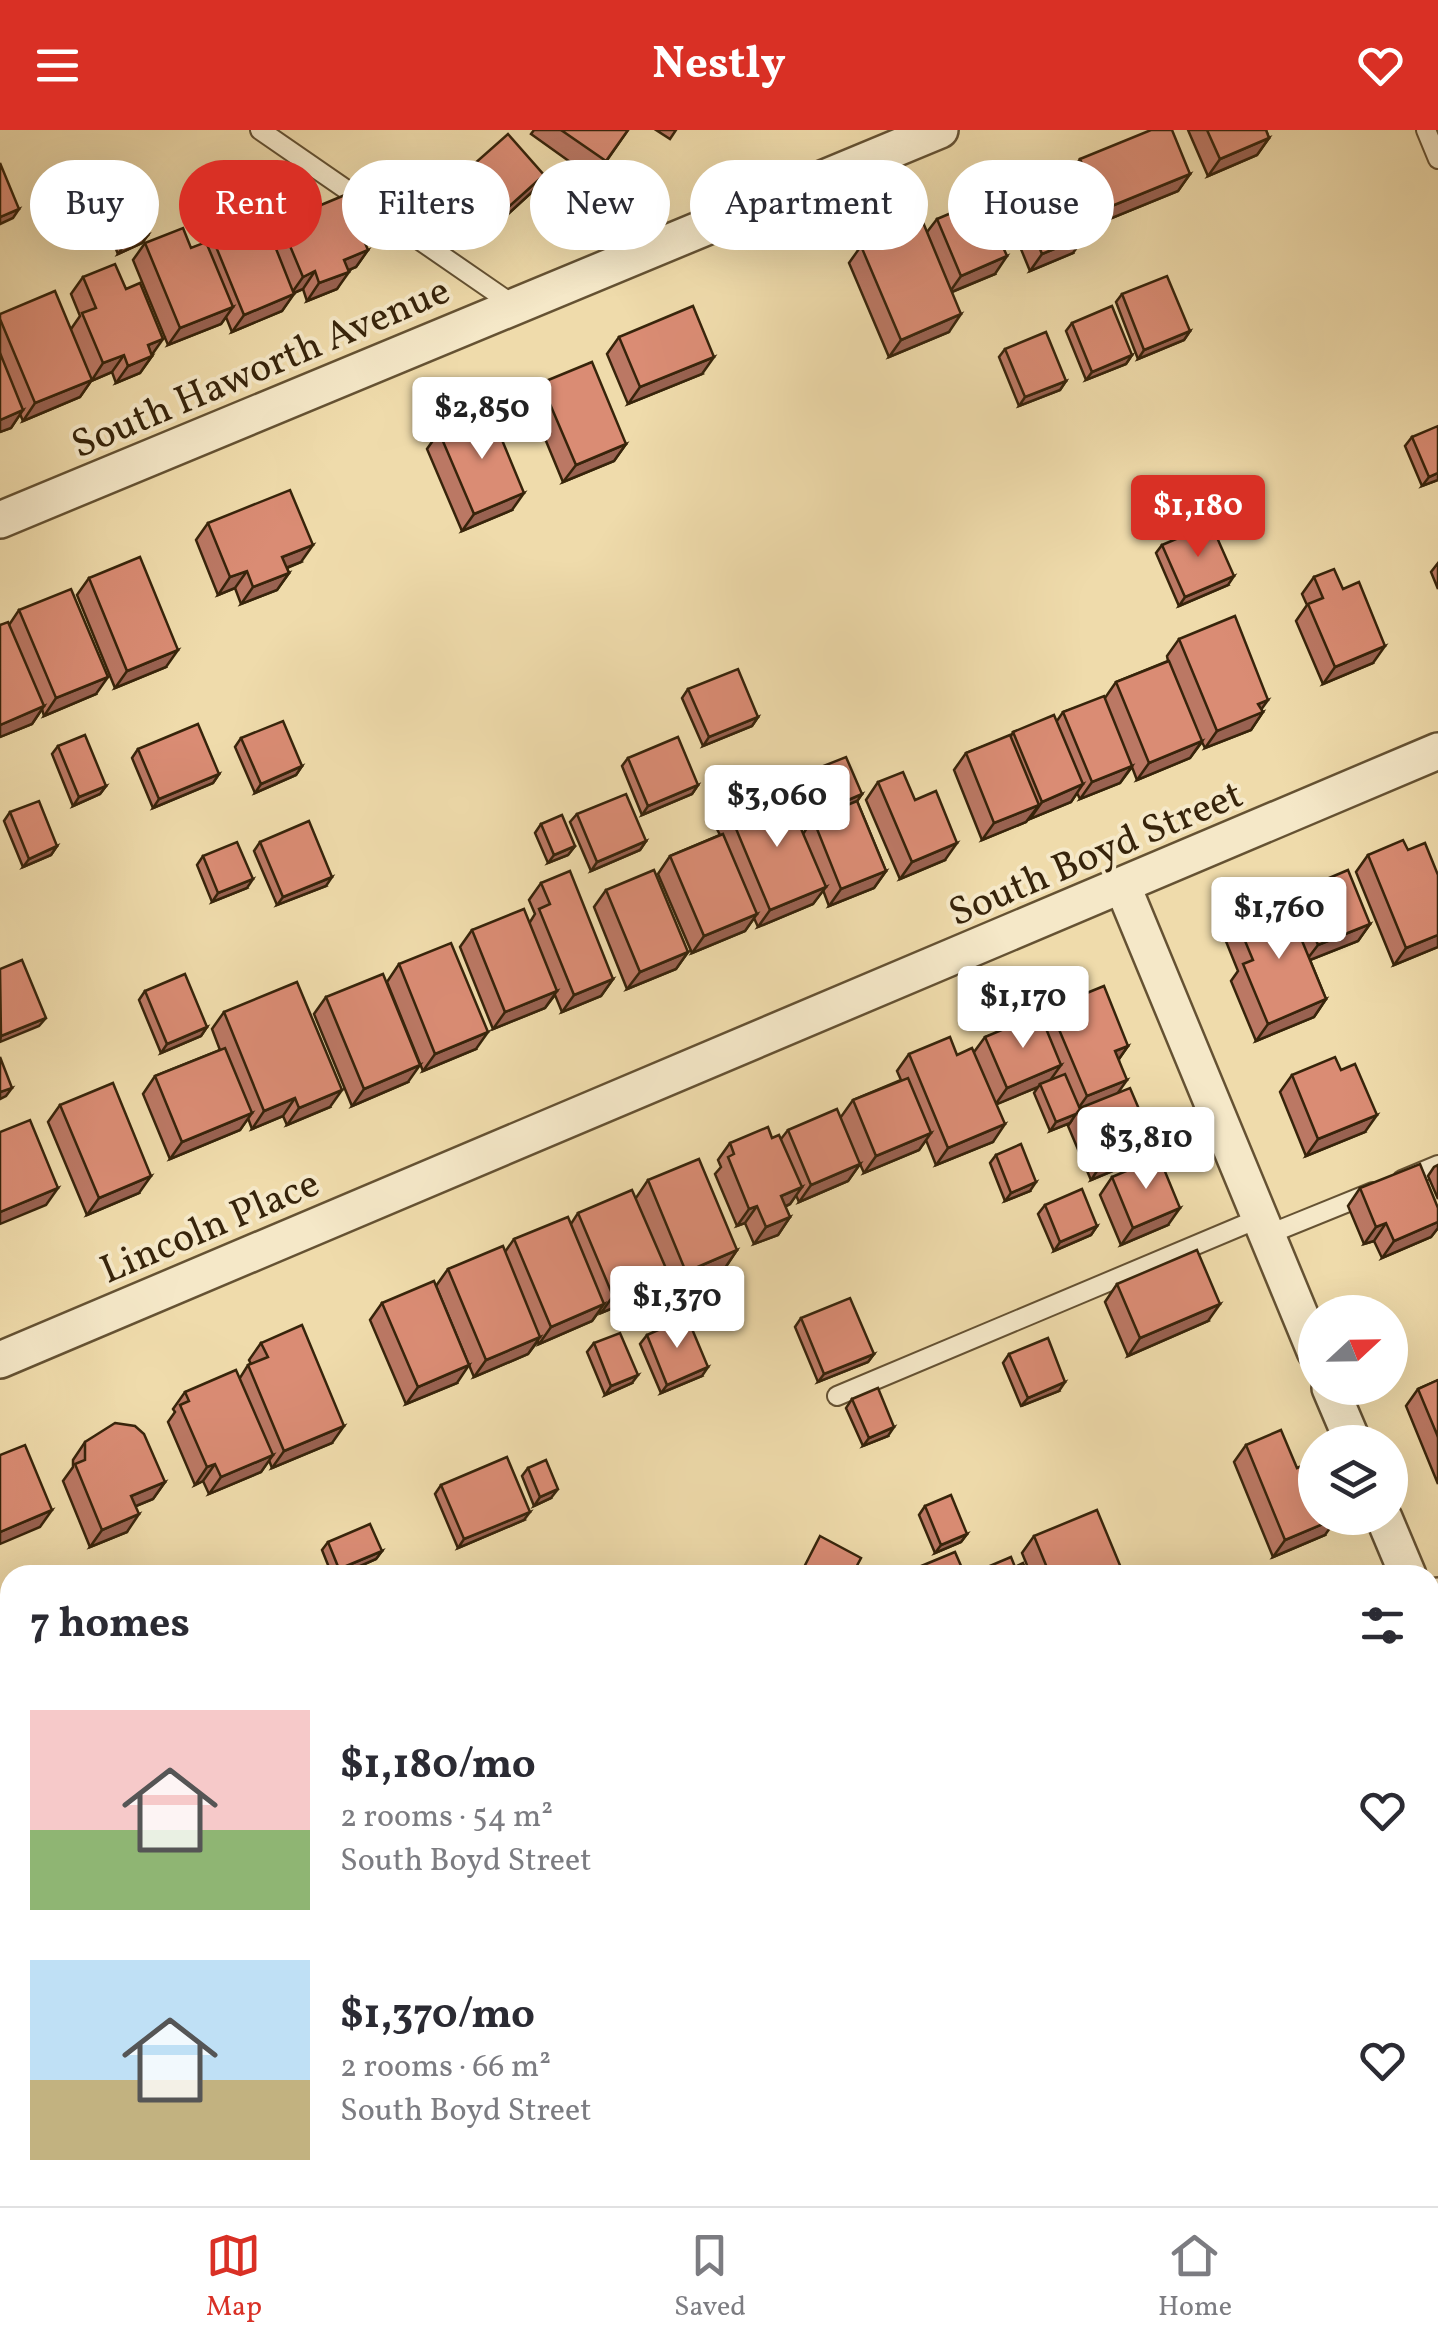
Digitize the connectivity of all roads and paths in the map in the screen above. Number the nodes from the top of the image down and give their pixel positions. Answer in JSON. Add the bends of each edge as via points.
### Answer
{"nodes":[{"id":1,"x":260,"y":130,"type":"edge"},
{"id":2,"x":940,"y":130,"type":"edge"},
{"id":3,"x":1426,"y":130,"type":"edge"},
{"id":4,"x":892,"y":138,"type":"edge"},
{"id":5,"x":1438,"y":159,"type":"edge"},
{"id":6,"x":515,"y":306,"type":"junction"},
{"id":7,"x":0,"y":520,"type":"edge"},
{"id":8,"x":1438,"y":751,"type":"edge"},
{"id":9,"x":1123,"y":887,"type":"junction"},
{"id":10,"x":1438,"y":1164,"type":"edge"},
{"id":11,"x":451,"y":1168,"type":"joint"},
{"id":12,"x":1264,"y":1227,"type":"junction"},
{"id":13,"x":1298,"y":1310,"type":"edge"},
{"id":14,"x":0,"y":1360,"type":"edge"},
{"id":15,"x":837,"y":1396,"type":"dead end"},
{"id":16,"x":1391,"y":1535,"type":"edge"},
{"id":17,"x":1404,"y":1565,"type":"edge"}],
"edges":[{"from":1,"to":6,"type":"lane"},
{"from":2,"to":4,"type":"street","name":"South Haworth Avenue"},
{"from":3,"to":5,"type":"lane"},
{"from":4,"to":6,"type":"street","name":"South Haworth Avenue"},
{"from":6,"to":7,"type":"street","name":"South Haworth Avenue"},
{"from":8,"to":9,"type":"street","name":"South Boyd Street"},
{"from":9,"to":11,"type":"street","name":"South Boyd Street"},
{"from":9,"to":12,"type":"street"},
{"from":10,"to":12,"type":"lane"},
{"from":11,"to":14,"type":"street","name":"Lincoln Place"},
{"from":12,"to":13,"type":"street"},
{"from":12,"to":15,"type":"lane"},
{"from":16,"to":17,"type":"street"}]}
